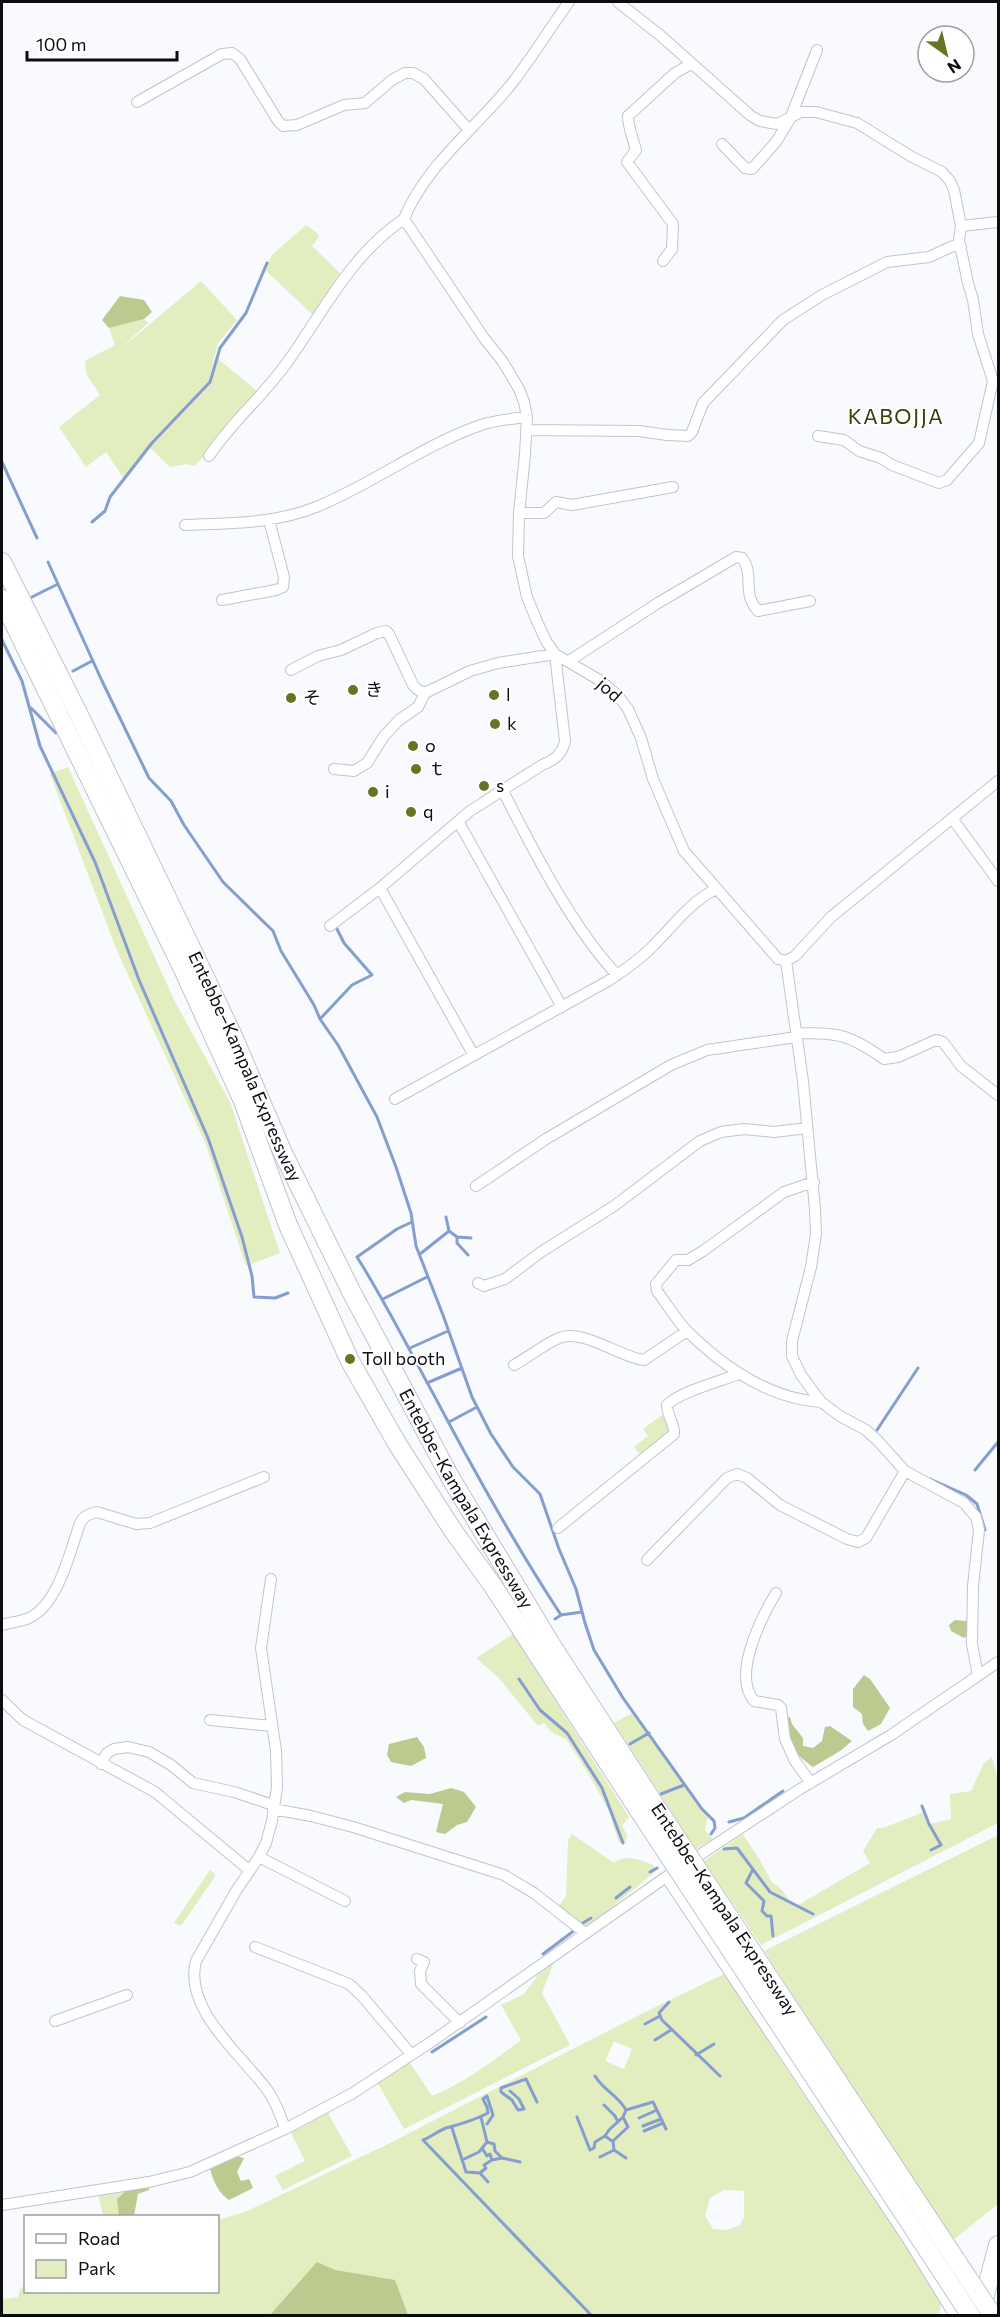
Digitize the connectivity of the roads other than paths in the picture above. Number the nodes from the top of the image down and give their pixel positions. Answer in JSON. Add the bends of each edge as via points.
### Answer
{"nodes":[{"id":1,"x":569,"y":2,"type":"edge"},
{"id":2,"x":618,"y":2,"type":"edge"},
{"id":3,"x":817,"y":50,"type":"dead end"},
{"id":4,"x":691,"y":64,"type":"junction"},
{"id":5,"x":137,"y":102,"type":"dead end"},
{"id":6,"x":790,"y":119,"type":"junction"},
{"id":7,"x":469,"y":130,"type":"junction"},
{"id":8,"x":722,"y":144,"type":"dead end"},
{"id":9,"x":404,"y":219,"type":"junction"},
{"id":10,"x":999,"y":222,"type":"edge"},
{"id":11,"x":961,"y":226,"type":"junction"},
{"id":12,"x":961,"y":247,"type":"junction"},
{"id":13,"x":663,"y":261,"type":"dead end"},
{"id":14,"x":527,"y":417,"type":"junction"},
{"id":15,"x":526,"y":430,"type":"junction"},
{"id":16,"x":818,"y":436,"type":"dead end"},
{"id":17,"x":210,"y":456,"type":"dead end"},
{"id":18,"x":673,"y":487,"type":"dead end"},
{"id":19,"x":519,"y":513,"type":"junction"},
{"id":20,"x":269,"y":520,"type":"junction"},
{"id":21,"x":185,"y":525,"type":"dead end"},
{"id":22,"x":3,"y":565,"type":"edge"},
{"id":23,"x":2,"y":599,"type":"edge"},
{"id":24,"x":222,"y":600,"type":"dead end"},
{"id":25,"x":810,"y":600,"type":"dead end"},
{"id":26,"x":555,"y":654,"type":"junction"},
{"id":27,"x":569,"y":661,"type":"junction"},
{"id":28,"x":291,"y":670,"type":"dead end"},
{"id":29,"x":425,"y":693,"type":"junction"},
{"id":30,"x":334,"y":769,"type":"dead end"},
{"id":31,"x":999,"y":781,"type":"edge"},
{"id":32,"x":503,"y":791,"type":"junction"},
{"id":33,"x":951,"y":818,"type":"junction"},
{"id":34,"x":458,"y":821,"type":"junction"},
{"id":35,"x":999,"y":881,"type":"edge"},
{"id":36,"x":380,"y":888,"type":"junction"},
{"id":37,"x":716,"y":889,"type":"junction"},
{"id":38,"x":330,"y":926,"type":"dead end"},
{"id":39,"x":786,"y":961,"type":"junction"},
{"id":40,"x":617,"y":975,"type":"junction"},
{"id":41,"x":562,"y":1007,"type":"junction"},
{"id":42,"x":796,"y":1035,"type":"junction"},
{"id":43,"x":473,"y":1054,"type":"junction"},
{"id":44,"x":999,"y":1095,"type":"edge"},
{"id":45,"x":395,"y":1099,"type":"dead end"},
{"id":46,"x":807,"y":1128,"type":"junction"},
{"id":47,"x":814,"y":1182,"type":"junction"},
{"id":48,"x":476,"y":1186,"type":"dead end"},
{"id":49,"x":478,"y":1283,"type":"dead end"},
{"id":50,"x":687,"y":1331,"type":"junction"},
{"id":51,"x":514,"y":1365,"type":"dead end"},
{"id":52,"x":739,"y":1374,"type":"junction"},
{"id":53,"x":821,"y":1402,"type":"junction"},
{"id":54,"x":905,"y":1471,"type":"junction"},
{"id":55,"x":264,"y":1477,"type":"dead end"},
{"id":56,"x":558,"y":1528,"type":"dead end"},
{"id":57,"x":647,"y":1560,"type":"dead end"},
{"id":58,"x":271,"y":1580,"type":"dead end"},
{"id":59,"x":776,"y":1593,"type":"dead end"},
{"id":60,"x":2,"y":1625,"type":"edge"},
{"id":61,"x":999,"y":1662,"type":"edge"},
{"id":62,"x":978,"y":1677,"type":"junction"},
{"id":63,"x":2,"y":1700,"type":"edge"},
{"id":64,"x":210,"y":1720,"type":"dead end"},
{"id":65,"x":273,"y":1726,"type":"junction"},
{"id":66,"x":101,"y":1764,"type":"junction"},
{"id":67,"x":811,"y":1783,"type":"junction"},
{"id":68,"x":273,"y":1807,"type":"junction"},
{"id":69,"x":647,"y":1807,"type":"junction"},
{"id":70,"x":259,"y":1857,"type":"junction"},
{"id":71,"x":249,"y":1870,"type":"junction"},
{"id":72,"x":666,"y":1877,"type":"junction"},
{"id":73,"x":345,"y":1901,"type":"dead end"},
{"id":74,"x":585,"y":1933,"type":"junction"},
{"id":75,"x":255,"y":1947,"type":"dead end"},
{"id":76,"x":417,"y":1959,"type":"dead end"},
{"id":77,"x":127,"y":1995,"type":"dead end"},
{"id":78,"x":55,"y":2021,"type":"dead end"},
{"id":79,"x":460,"y":2023,"type":"junction"},
{"id":80,"x":411,"y":2054,"type":"junction"},
{"id":81,"x":285,"y":2129,"type":"junction"},
{"id":82,"x":2,"y":2205,"type":"edge"},
{"id":83,"x":999,"y":2245,"type":"edge"},
{"id":84,"x":955,"y":2316,"type":"edge"},
{"id":85,"x":971,"y":2316,"type":"edge"},
{"id":86,"x":980,"y":2316,"type":"edge"},
{"id":87,"x":993,"y":2316,"type":"edge"}],
"edges":[{"from":1,"to":7,"type":"street","via":[[513,81]]},
{"from":2,"to":4,"type":"street"},
{"from":3,"to":6,"type":"street"},
{"from":4,"to":6,"type":"street","via":[[760,122],[777,124]]},
{"from":4,"to":13,"type":"street","via":[[628,116],[636,150],[627,162],[673,224],[672,249]]},
{"from":5,"to":7,"type":"street","via":[[227,53],[240,59],[283,126],[297,125],[344,105],[365,103],[392,80],[413,73],[424,79]]},
{"from":6,"to":8,"type":"street","via":[[752,169],[745,168]]},
{"from":6,"to":11,"type":"street","via":[[801,112],[816,112],[857,123],[942,172],[954,190]]},
{"from":7,"to":9,"type":"street","via":[[416,194]]},
{"from":9,"to":14,"type":"street","via":[[513,379]]},
{"from":9,"to":17,"type":"street","via":[[346,273],[287,364]]},
{"from":10,"to":11,"type":"street"},
{"from":11,"to":12,"type":"street"},
{"from":12,"to":15,"type":"street","via":[[953,246],[929,257],[887,262],[783,320],[703,403],[688,436],[639,431]]},
{"from":12,"to":16,"type":"street","via":[[978,334],[993,381],[979,444],[947,480],[939,483],[859,451],[844,440]]},
{"from":14,"to":15,"type":"street"},
{"from":14,"to":20,"type":"street","via":[[481,424],[345,495]]},
{"from":15,"to":19,"type":"street"},
{"from":18,"to":19,"type":"street","via":[[572,505],[556,502],[544,513]]},
{"from":19,"to":26,"type":"street","via":[[517,544],[525,588],[541,631]]},
{"from":20,"to":21,"type":"street"},
{"from":20,"to":24,"type":"street","via":[[283,586]]},
{"from":22,"to":69,"type":"highway","name":"Entebbe–Kampala Expressway","via":[[182,929],[282,1151],[352,1293],[450,1477]]},
{"from":23,"to":69,"type":"highway","name":"Entebbe–Kampala Expressway","via":[[183,969],[243,1101],[288,1225],[350,1361],[454,1532]]},
{"from":25,"to":27,"type":"street","via":[[758,611],[750,602],[748,568],[742,558],[736,557]]},
{"from":26,"to":27,"type":"street","name":"jod"},
{"from":26,"to":29,"type":"street","via":[[477,669]]},
{"from":26,"to":32,"type":"street","via":[[564,747],[553,760]]},
{"from":27,"to":37,"type":"street","name":"jod","via":[[601,681],[628,709],[676,835]]},
{"from":28,"to":29,"type":"street","via":[[386,631],[414,685]]},
{"from":29,"to":30,"type":"street","via":[[418,707],[384,736],[367,764],[354,771]]},
{"from":31,"to":33,"type":"street"},
{"from":32,"to":34,"type":"street"},
{"from":32,"to":40,"type":"street","via":[[588,940]]},
{"from":33,"to":35,"type":"street"},
{"from":33,"to":39,"type":"street","via":[[831,917]]},
{"from":34,"to":36,"type":"street"},
{"from":34,"to":41,"type":"street"},
{"from":36,"to":38,"type":"street"},
{"from":36,"to":43,"type":"street"},
{"from":37,"to":39,"type":"street","name":"jod","via":[[778,959]]},
{"from":37,"to":40,"type":"street","via":[[694,902],[653,947]]},
{"from":39,"to":42,"type":"street"},
{"from":40,"to":41,"type":"street"},
{"from":41,"to":43,"type":"street"},
{"from":42,"to":44,"type":"street","via":[[846,1036],[884,1059],[936,1040],[944,1042],[962,1066]]},
{"from":42,"to":46,"type":"street"},
{"from":42,"to":48,"type":"street","via":[[707,1050],[671,1065],[546,1139]]},
{"from":43,"to":45,"type":"street"},
{"from":46,"to":47,"type":"street"},
{"from":46,"to":49,"type":"street","via":[[774,1132],[744,1129],[721,1132],[700,1141],[614,1206],[505,1279],[484,1286]]},
{"from":47,"to":50,"type":"street","via":[[784,1192],[704,1251],[688,1260],[673,1262],[656,1284],[657,1291]]},
{"from":47,"to":53,"type":"street","via":[[816,1234],[792,1356]]},
{"from":50,"to":51,"type":"street","via":[[644,1360],[569,1336]]},
{"from":50,"to":52,"type":"street"},
{"from":52,"to":53,"type":"street","via":[[798,1399]]},
{"from":52,"to":56,"type":"street","via":[[669,1402],[667,1410],[674,1434]]},
{"from":53,"to":54,"type":"street","via":[[866,1430]]},
{"from":54,"to":57,"type":"street","via":[[866,1538],[858,1542],[780,1505],[747,1478],[732,1475]]},
{"from":54,"to":62,"type":"street","via":[[964,1503],[976,1517],[979,1530],[972,1644]]},
{"from":55,"to":60,"type":"street","via":[[150,1523],[136,1524],[90,1513],[80,1523],[55,1591],[42,1610],[24,1620]]},
{"from":58,"to":65,"type":"street","via":[[261,1648]]},
{"from":59,"to":67,"type":"street","via":[[766,1609],[746,1665],[749,1695],[754,1701],[781,1708],[785,1739]]},
{"from":61,"to":62,"type":"street"},
{"from":62,"to":67,"type":"street"},
{"from":63,"to":66,"type":"street","via":[[23,1720]]},
{"from":64,"to":65,"type":"street"},
{"from":65,"to":68,"type":"street","via":[[277,1771]]},
{"from":66,"to":68,"type":"street","via":[[114,1749],[128,1747],[149,1752],[193,1783],[234,1792]]},
{"from":66,"to":71,"type":"street","via":[[155,1792]]},
{"from":67,"to":72,"type":"street"},
{"from":68,"to":70,"type":"street"},
{"from":68,"to":74,"type":"street","via":[[353,1827],[504,1875]]},
{"from":69,"to":85,"type":"highway","name":"Entebbe–Kampala Expressway","bridge":true},
{"from":69,"to":87,"type":"highway","name":"Entebbe–Kampala Expressway","bridge":true},
{"from":70,"to":71,"type":"street"},
{"from":70,"to":73,"type":"street"},
{"from":71,"to":81,"type":"street","via":[[196,1961],[194,1984],[220,2035],[270,2094]]},
{"from":72,"to":74,"type":"street"},
{"from":72,"to":84,"type":"street"},
{"from":74,"to":79,"type":"street"},
{"from":75,"to":80,"type":"street","via":[[349,1984]]},
{"from":76,"to":79,"type":"street","via":[[424,1962],[421,1984]]},
{"from":77,"to":78,"type":"street"},
{"from":79,"to":80,"type":"street"},
{"from":80,"to":81,"type":"street"},
{"from":81,"to":82,"type":"street","via":[[190,2172]]},
{"from":83,"to":86,"type":"highway"}]}
